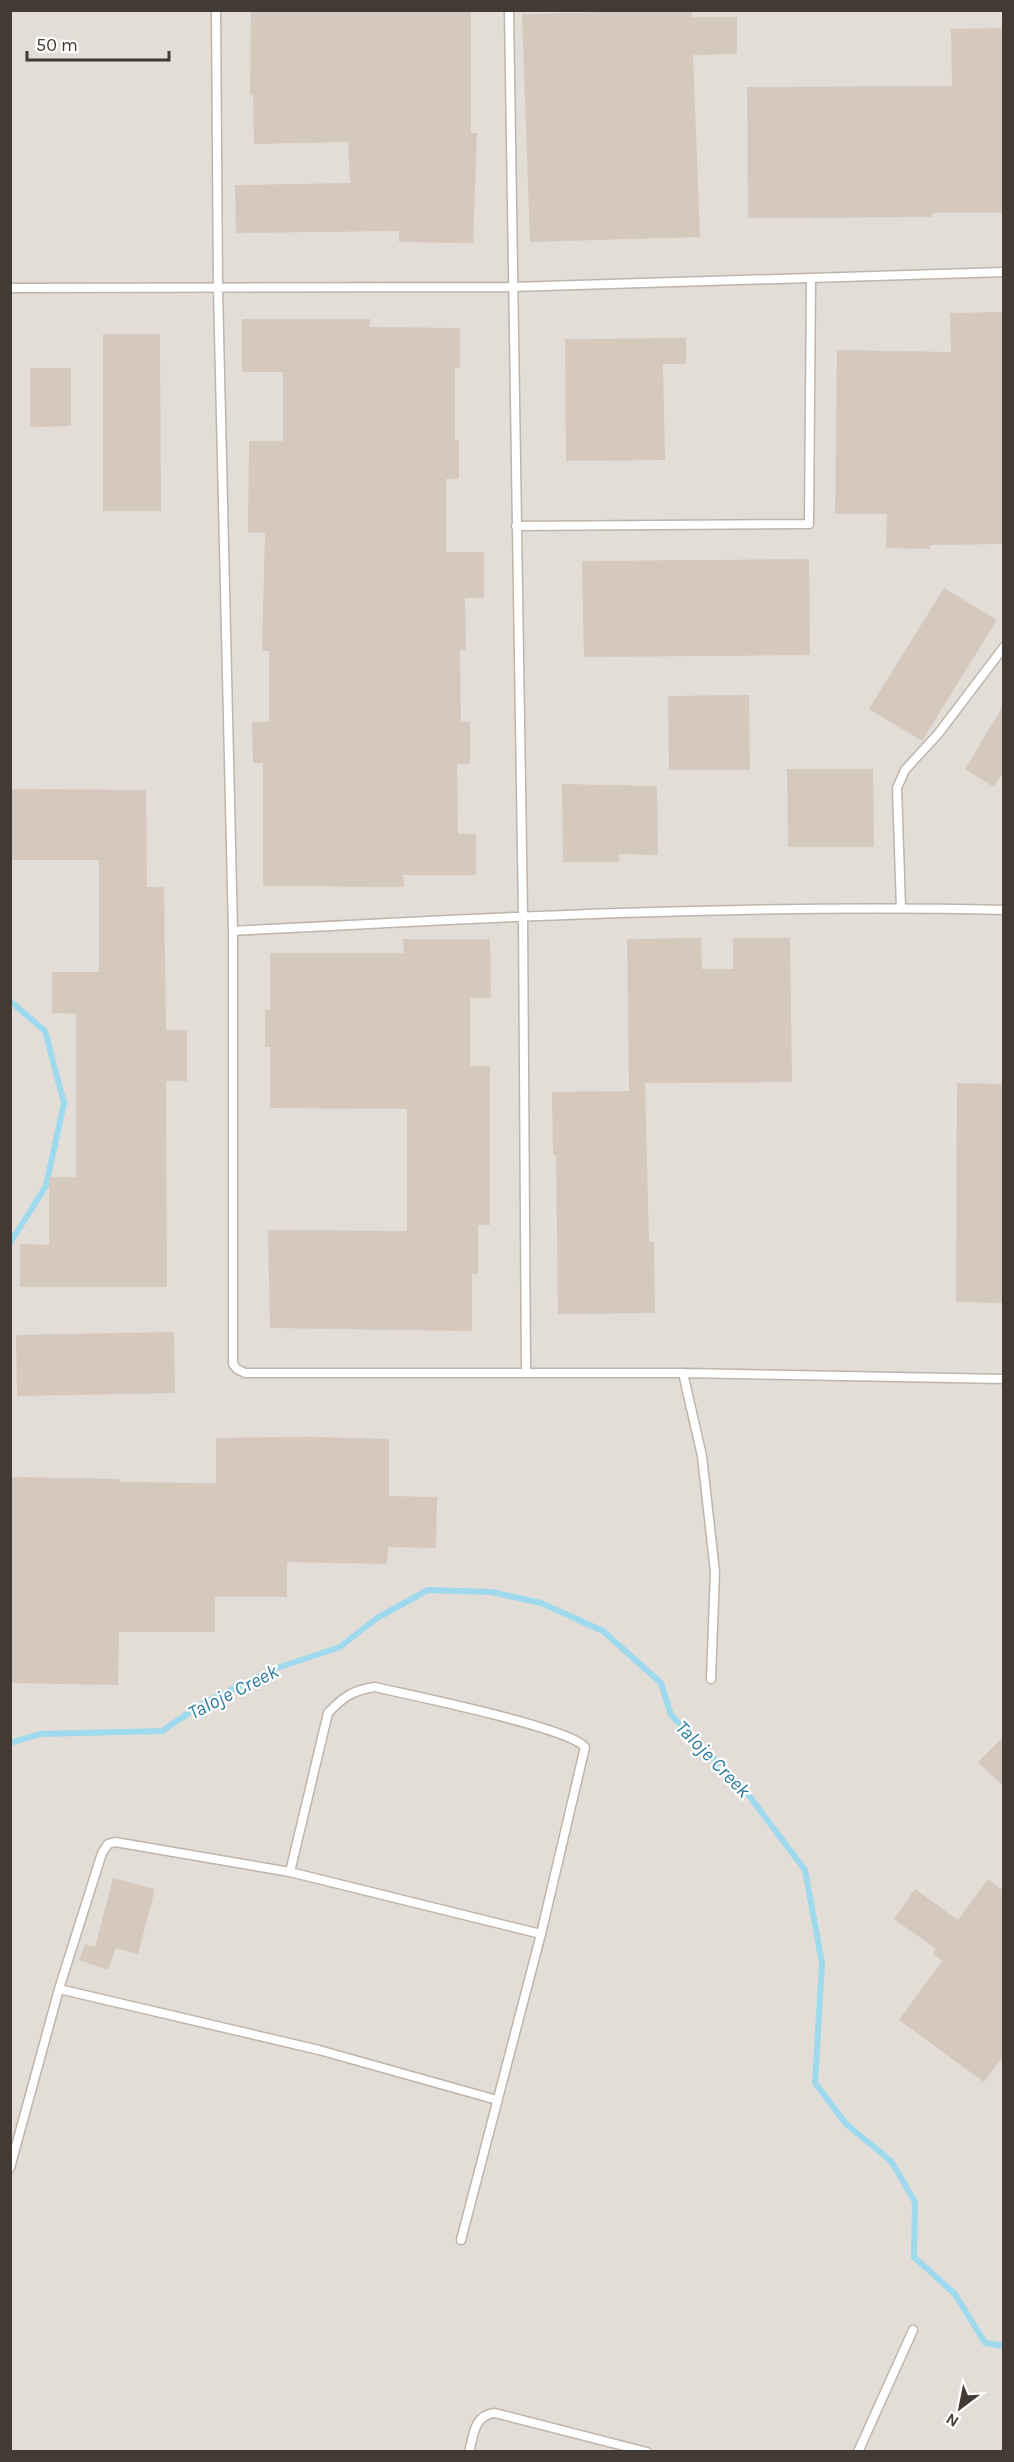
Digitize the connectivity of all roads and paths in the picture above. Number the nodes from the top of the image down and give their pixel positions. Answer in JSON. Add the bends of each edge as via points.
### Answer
{"nodes":[{"id":1,"x":216,"y":10,"type":"edge"},
{"id":2,"x":509,"y":10,"type":"edge"},
{"id":3,"x":1004,"y":272,"type":"edge"},
{"id":4,"x":811,"y":278,"type":"junction"},
{"id":5,"x":512,"y":287,"type":"junction"},
{"id":6,"x":10,"y":288,"type":"edge"},
{"id":7,"x":218,"y":289,"type":"junction"},
{"id":8,"x":516,"y":526,"type":"junction"},
{"id":9,"x":1004,"y":647,"type":"edge"},
{"id":10,"x":901,"y":908,"type":"junction"},
{"id":11,"x":1004,"y":910,"type":"edge"},
{"id":12,"x":523,"y":915,"type":"junction"},
{"id":13,"x":233,"y":931,"type":"junction"},
{"id":14,"x":526,"y":1373,"type":"junction"},
{"id":15,"x":683,"y":1373,"type":"junction"},
{"id":16,"x":1004,"y":1379,"type":"edge"},
{"id":17,"x":711,"y":1679,"type":"dead end"},
{"id":18,"x":290,"y":1872,"type":"junction"},
{"id":19,"x":541,"y":1934,"type":"junction"},
{"id":20,"x":58,"y":1989,"type":"junction"},
{"id":21,"x":497,"y":2100,"type":"junction"},
{"id":22,"x":10,"y":2168,"type":"edge"},
{"id":23,"x":460,"y":2240,"type":"dead end"},
{"id":24,"x":912,"y":2330,"type":"dead end"},
{"id":25,"x":469,"y":2451,"type":"edge"},
{"id":26,"x":647,"y":2451,"type":"edge"},
{"id":27,"x":858,"y":2451,"type":"edge"}],
"edges":[{"from":1,"to":7,"type":"lane"},
{"from":2,"to":5,"type":"lane"},
{"from":3,"to":4,"type":"lane"},
{"from":4,"to":5,"type":"lane"},
{"from":4,"to":8,"type":"lane","via":[[810,524]]},
{"from":5,"to":7,"type":"lane"},
{"from":5,"to":8,"type":"lane"},
{"from":6,"to":7,"type":"lane"},
{"from":7,"to":13,"type":"lane"},
{"from":8,"to":12,"type":"lane"},
{"from":9,"to":10,"type":"lane","via":[[900,778],[897,788]]},
{"from":10,"to":11,"type":"lane"},
{"from":10,"to":12,"type":"lane"},
{"from":12,"to":13,"type":"lane"},
{"from":12,"to":14,"type":"lane"},
{"from":13,"to":14,"type":"lane","via":[[233,1364],[245,1373]]},
{"from":14,"to":15,"type":"lane"},
{"from":15,"to":16,"type":"lane"},
{"from":15,"to":17,"type":"lane","via":[[702,1456],[715,1572]]},
{"from":18,"to":19,"type":"lane"},
{"from":18,"to":19,"type":"lane","via":[[328,1713],[342,1697],[375,1687],[547,1729],[580,1742],[585,1752]]},
{"from":18,"to":20,"type":"lane","via":[[115,1842],[108,1844]]},
{"from":19,"to":21,"type":"lane"},
{"from":20,"to":21,"type":"lane","via":[[319,2050]]},
{"from":20,"to":22,"type":"lane"},
{"from":21,"to":23,"type":"lane"},
{"from":24,"to":27,"type":"lane"},
{"from":25,"to":26,"type":"lane","via":[[477,2421],[495,2412]]}]}
